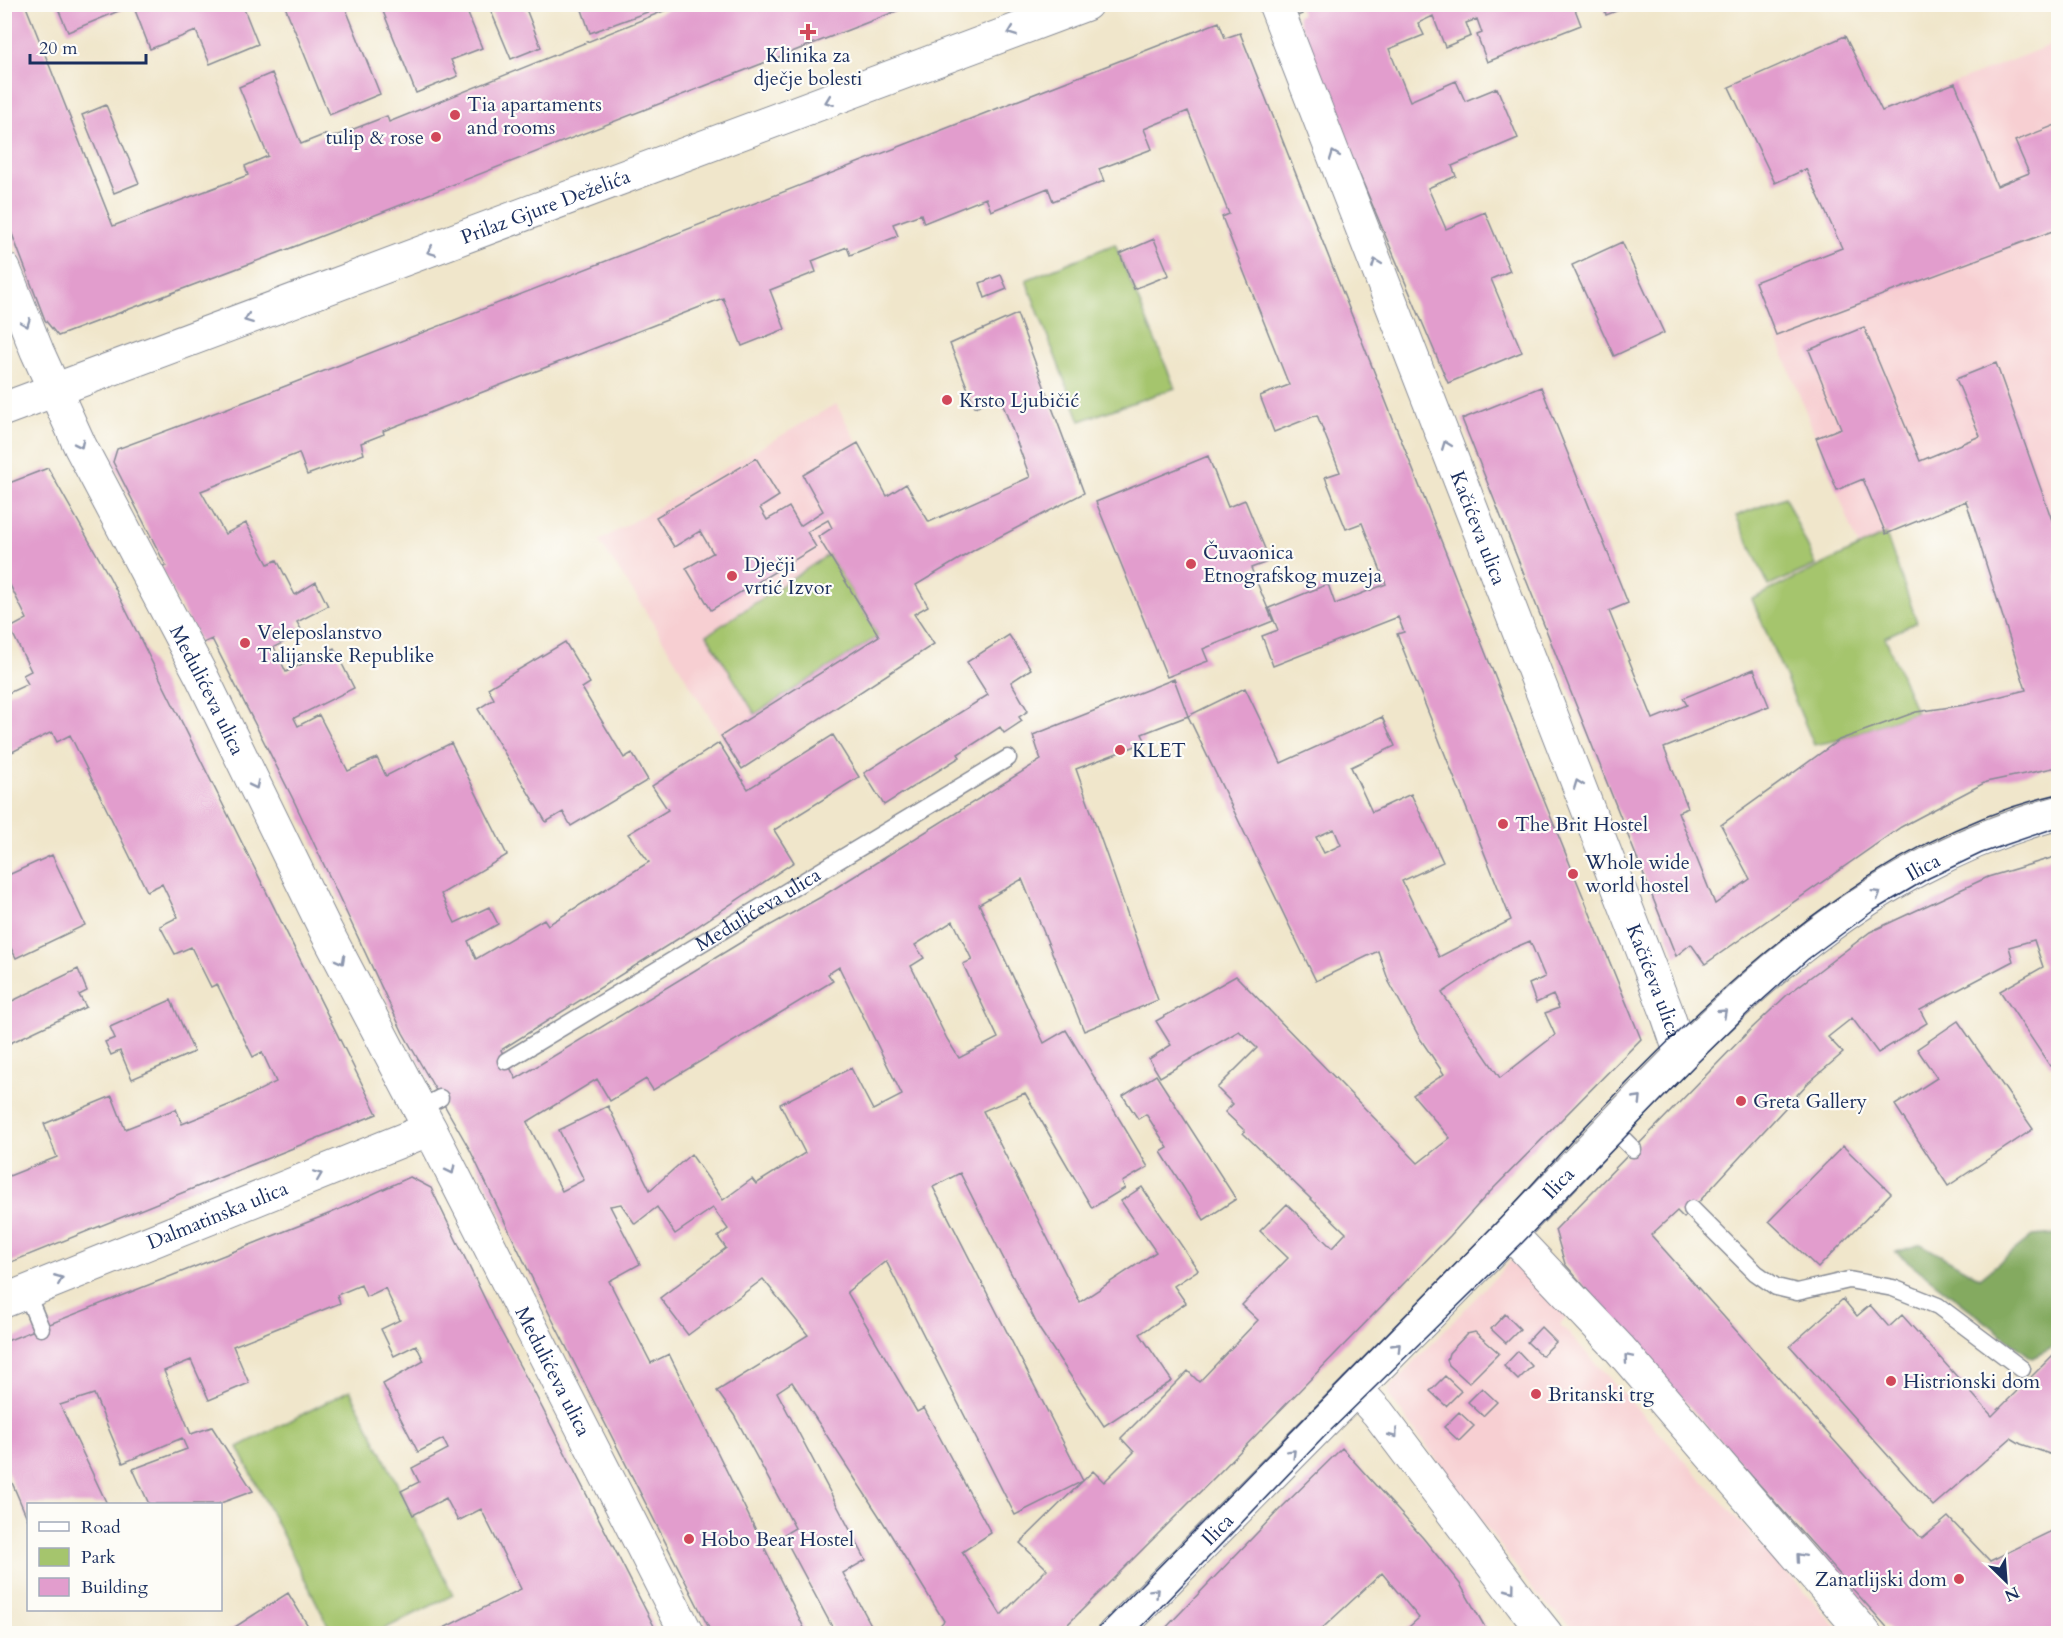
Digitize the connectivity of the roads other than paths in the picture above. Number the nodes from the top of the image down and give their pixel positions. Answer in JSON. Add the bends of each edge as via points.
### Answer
{"nodes":[{"id":1,"x":1086,"y":4,"type":"edge"},
{"id":2,"x":1275,"y":4,"type":"edge"},
{"id":3,"x":4,"y":268,"type":"edge"},
{"id":4,"x":54,"y":391,"type":"junction"},
{"id":5,"x":4,"y":409,"type":"edge"},
{"id":6,"x":1008,"y":758,"type":"dead end"},
{"id":7,"x":2058,"y":813,"type":"edge"},
{"id":8,"x":1681,"y":1054,"type":"junction"},
{"id":9,"x":506,"y":1061,"type":"dead end"},
{"id":10,"x":430,"y":1112,"type":"junction"},
{"id":11,"x":1692,"y":1209,"type":"dead end"},
{"id":12,"x":1510,"y":1233,"type":"junction"},
{"id":13,"x":15,"y":1296,"type":"edge"},
{"id":14,"x":41,"y":1328,"type":"dead end"},
{"id":15,"x":2022,"y":1369,"type":"dead end"},
{"id":16,"x":1356,"y":1389,"type":"junction"},
{"id":17,"x":687,"y":1634,"type":"edge"},
{"id":18,"x":1114,"y":1634,"type":"edge"},
{"id":19,"x":1546,"y":1634,"type":"edge"},
{"id":20,"x":1865,"y":1634,"type":"edge"}],
"edges":[{"from":1,"to":4,"type":"street","name":"Prilaz Gjure Deželića","one_way":true},
{"from":8,"to":2,"type":"street","name":"Kačićeva ulica","one_way":true},
{"from":3,"to":4,"type":"street","name":"Medulićeva ulica","one_way":true},
{"from":4,"to":5,"type":"street","name":"Prilaz Gjure Deželića"},
{"from":4,"to":10,"type":"street","name":"Medulićeva ulica","one_way":true,"via":[[202,677],[326,931]]},
{"from":6,"to":9,"type":"lane","name":"Medulićeva ulica"},
{"from":8,"to":7,"type":"street","name":"Ilica","one_way":true,"via":[[1805,942],[1878,893],[1960,848]]},
{"from":12,"to":8,"type":"street","name":"Ilica","one_way":true,"via":[[1622,1138]]},
{"from":13,"to":10,"type":"street","name":"Dalmatinska ulica","one_way":true},
{"from":10,"to":17,"type":"street","name":"Medulićeva ulica","one_way":true},
{"from":11,"to":15,"type":"lane","via":[[1756,1273],[1776,1287],[1797,1292],[1850,1280],[1893,1288],[1938,1306]]},
{"from":16,"to":12,"type":"street","name":"Ilica","one_way":true},
{"from":20,"to":12,"type":"street","one_way":true,"via":[[1619,1348]]},
{"from":13,"to":14,"type":"lane"},
{"from":18,"to":16,"type":"street","name":"Ilica","one_way":true},
{"from":16,"to":19,"type":"street","one_way":true}]}
